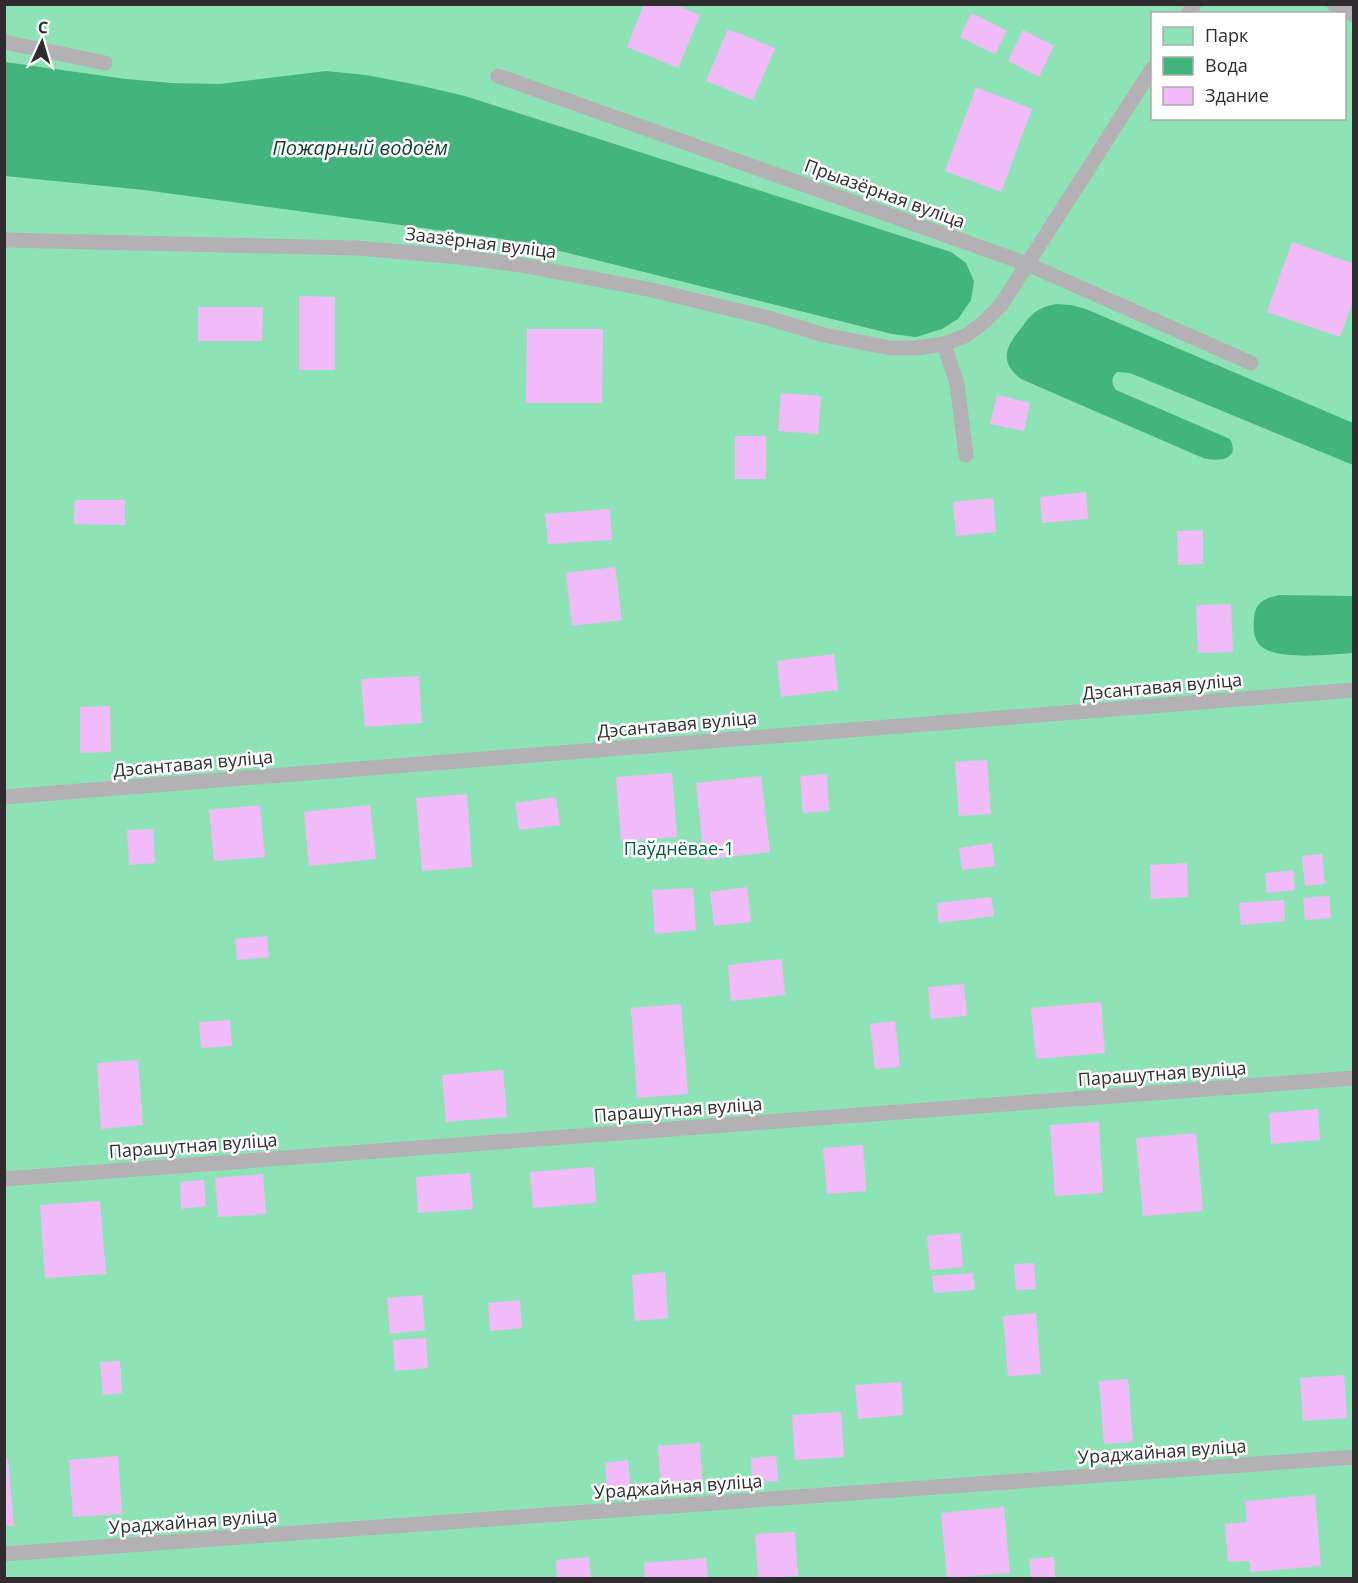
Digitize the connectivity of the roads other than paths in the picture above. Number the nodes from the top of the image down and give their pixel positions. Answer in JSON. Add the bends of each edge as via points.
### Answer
{"nodes":[{"id":1,"x":1334,"y":4,"type":"edge"},
{"id":2,"x":1353,"y":15,"type":"edge"},
{"id":3,"x":4,"y":42,"type":"edge"},
{"id":4,"x":105,"y":63,"type":"dead end"},
{"id":5,"x":1151,"y":71,"type":"edge"},
{"id":6,"x":498,"y":76,"type":"dead end"},
{"id":7,"x":4,"y":240,"type":"edge"},
{"id":8,"x":1027,"y":264,"type":"junction"},
{"id":9,"x":944,"y":344,"type":"junction"},
{"id":10,"x":1251,"y":363,"type":"dead end"},
{"id":11,"x":966,"y":455,"type":"dead end"},
{"id":12,"x":1353,"y":690,"type":"edge"},
{"id":13,"x":4,"y":798,"type":"edge"},
{"id":14,"x":1353,"y":1078,"type":"edge"},
{"id":15,"x":4,"y":1179,"type":"edge"},
{"id":16,"x":1353,"y":1457,"type":"edge"},
{"id":17,"x":4,"y":1554,"type":"edge"}],
"edges":[{"from":1,"to":2,"type":"lane"},
{"from":3,"to":4,"type":"lane"},
{"from":5,"to":8,"type":"lane","name":"Заазёрная вуліца"},
{"from":6,"to":8,"type":"lane","name":"Прыазёрная вуліца"},
{"from":7,"to":9,"type":"lane","name":"Заазёрная вуліца","via":[[357,248],[460,257],[652,290],[890,348]]},
{"from":8,"to":9,"type":"lane","name":"Заазёрная вуліца","via":[[983,323]]},
{"from":8,"to":10,"type":"lane","name":"Прыазёрная вуліца"},
{"from":9,"to":11,"type":"lane","via":[[957,384]]},
{"from":12,"to":13,"type":"lane","name":"Дэсантавая вуліца"},
{"from":14,"to":15,"type":"lane","name":"Парашутная вуліца"},
{"from":16,"to":17,"type":"lane","name":"Ураджайная вуліца"}]}
